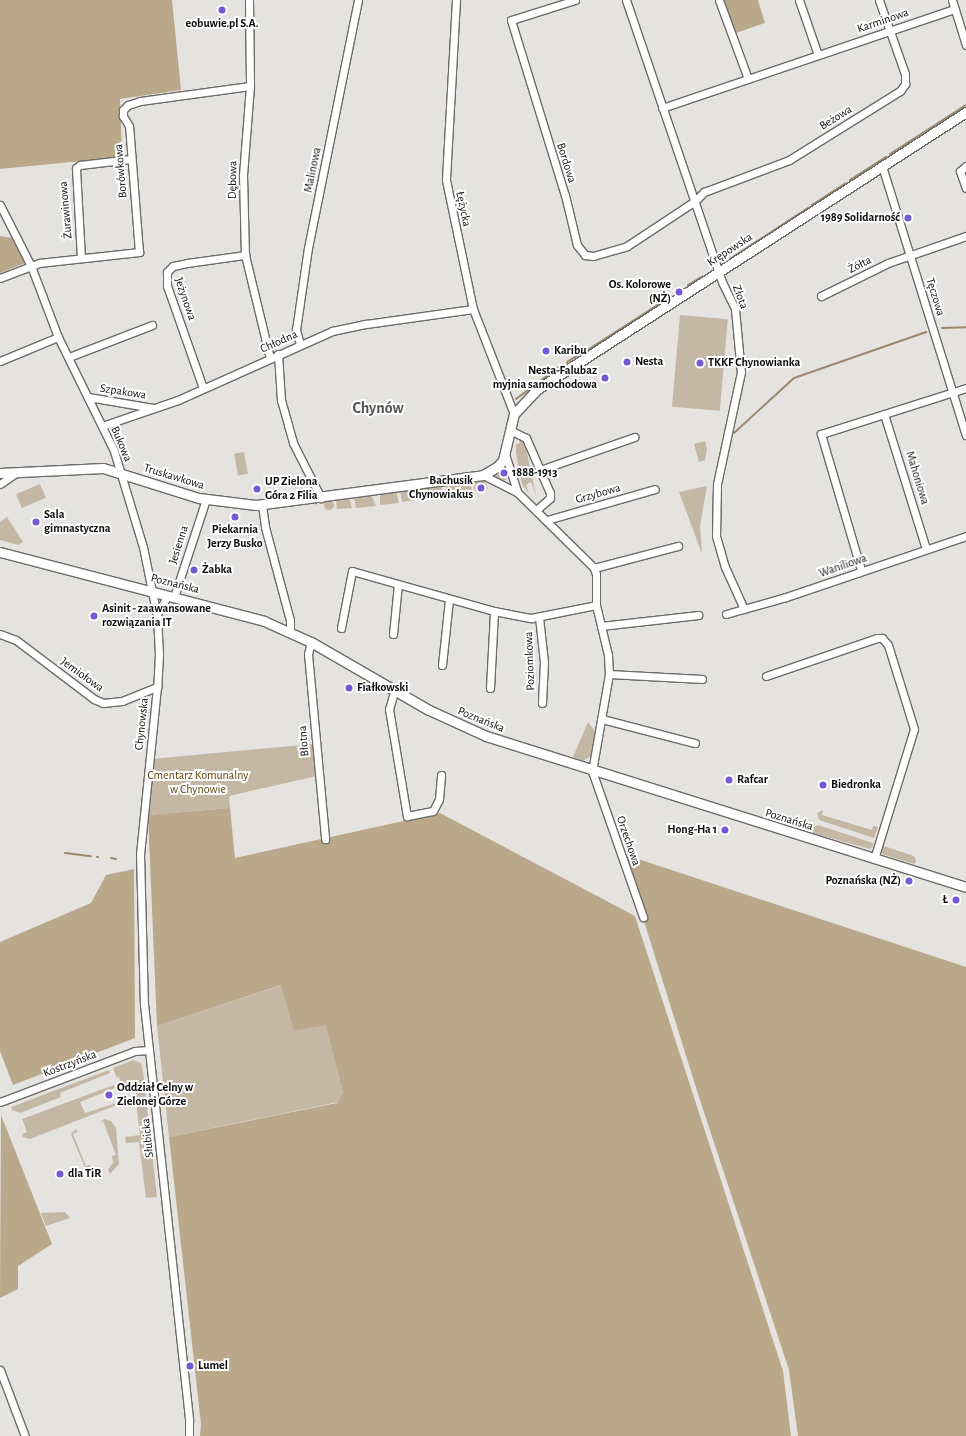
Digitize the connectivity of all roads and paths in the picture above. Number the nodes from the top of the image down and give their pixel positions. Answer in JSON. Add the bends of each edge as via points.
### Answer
{"nodes":[{"id":1,"x":249,"y":0,"type":"edge"},
{"id":2,"x":358,"y":0,"type":"edge"},
{"id":3,"x":456,"y":0,"type":"edge"},
{"id":4,"x":576,"y":0,"type":"edge"},
{"id":5,"x":626,"y":0,"type":"edge"},
{"id":6,"x":719,"y":0,"type":"edge"},
{"id":7,"x":799,"y":0,"type":"edge"},
{"id":8,"x":879,"y":0,"type":"edge"},
{"id":9,"x":952,"y":0,"type":"edge"},
{"id":10,"x":955,"y":9,"type":"junction"},
{"id":11,"x":890,"y":31,"type":"junction"},
{"id":12,"x":966,"y":45,"type":"edge"},
{"id":13,"x":818,"y":55,"type":"junction"},
{"id":14,"x":748,"y":79,"type":"junction"},
{"id":15,"x":250,"y":86,"type":"junction"},
{"id":16,"x":662,"y":108,"type":"junction"},
{"id":17,"x":966,"y":112,"type":"edge"},
{"id":18,"x":131,"y":159,"type":"junction"},
{"id":19,"x":882,"y":166,"type":"junction"},
{"id":20,"x":966,"y":166,"type":"edge"},
{"id":21,"x":966,"y":188,"type":"edge"},
{"id":22,"x":695,"y":201,"type":"junction"},
{"id":23,"x":0,"y":205,"type":"edge"},
{"id":24,"x":966,"y":236,"type":"edge"},
{"id":25,"x":910,"y":254,"type":"junction"},
{"id":26,"x":245,"y":255,"type":"junction"},
{"id":27,"x":81,"y":258,"type":"junction"},
{"id":28,"x":31,"y":266,"type":"junction"},
{"id":29,"x":720,"y":270,"type":"junction"},
{"id":30,"x":0,"y":278,"type":"edge"},
{"id":31,"x":821,"y":296,"type":"dead end"},
{"id":32,"x":473,"y":309,"type":"junction"},
{"id":33,"x":152,"y":325,"type":"dead end"},
{"id":34,"x":58,"y":337,"type":"junction"},
{"id":35,"x":300,"y":344,"type":"junction"},
{"id":36,"x":278,"y":354,"type":"junction"},
{"id":37,"x":69,"y":357,"type":"junction"},
{"id":38,"x":270,"y":358,"type":"junction"},
{"id":39,"x":0,"y":361,"type":"edge"},
{"id":40,"x":203,"y":388,"type":"junction"},
{"id":41,"x":966,"y":388,"type":"edge"},
{"id":42,"x":953,"y":392,"type":"junction"},
{"id":43,"x":88,"y":397,"type":"junction"},
{"id":44,"x":155,"y":408,"type":"junction"},
{"id":45,"x":514,"y":414,"type":"junction"},
{"id":46,"x":884,"y":414,"type":"junction"},
{"id":47,"x":102,"y":426,"type":"junction"},
{"id":48,"x":510,"y":430,"type":"junction"},
{"id":49,"x":966,"y":435,"type":"edge"},
{"id":50,"x":634,"y":437,"type":"dead end"},
{"id":51,"x":505,"y":454,"type":"junction"},
{"id":52,"x":540,"y":470,"type":"junction"},
{"id":53,"x":120,"y":472,"type":"junction"},
{"id":54,"x":0,"y":473,"type":"edge"},
{"id":55,"x":16,"y":473,"type":"junction"},
{"id":56,"x":483,"y":475,"type":"junction"},
{"id":57,"x":0,"y":484,"type":"edge"},
{"id":58,"x":655,"y":489,"type":"dead end"},
{"id":59,"x":517,"y":492,"type":"junction"},
{"id":60,"x":321,"y":498,"type":"junction"},
{"id":61,"x":206,"y":500,"type":"junction"},
{"id":62,"x":262,"y":505,"type":"junction"},
{"id":63,"x":536,"y":510,"type":"junction"},
{"id":64,"x":547,"y":520,"type":"junction"},
{"id":65,"x":966,"y":536,"type":"edge"},
{"id":66,"x":678,"y":546,"type":"dead end"},
{"id":67,"x":926,"y":549,"type":"junction"},
{"id":68,"x":0,"y":552,"type":"edge"},
{"id":69,"x":594,"y":568,"type":"junction"},
{"id":70,"x":861,"y":570,"type":"junction"},
{"id":71,"x":398,"y":584,"type":"junction"},
{"id":72,"x":151,"y":591,"type":"junction"},
{"id":73,"x":171,"y":596,"type":"junction"},
{"id":74,"x":449,"y":599,"type":"junction"},
{"id":75,"x":596,"y":605,"type":"junction"},
{"id":76,"x":744,"y":609,"type":"junction"},
{"id":77,"x":494,"y":611,"type":"junction"},
{"id":78,"x":157,"y":614,"type":"junction"},
{"id":79,"x":726,"y":614,"type":"dead end"},
{"id":80,"x":698,"y":616,"type":"dead end"},
{"id":81,"x":539,"y":617,"type":"junction"},
{"id":82,"x":601,"y":626,"type":"junction"},
{"id":83,"x":341,"y":628,"type":"dead end"},
{"id":84,"x":290,"y":632,"type":"junction"},
{"id":85,"x":0,"y":634,"type":"edge"},
{"id":86,"x":393,"y":634,"type":"dead end"},
{"id":87,"x":311,"y":642,"type":"junction"},
{"id":88,"x":442,"y":665,"type":"dead end"},
{"id":89,"x":609,"y":674,"type":"junction"},
{"id":90,"x":766,"y":676,"type":"dead end"},
{"id":91,"x":702,"y":679,"type":"dead end"},
{"id":92,"x":157,"y":687,"type":"junction"},
{"id":93,"x":490,"y":688,"type":"dead end"},
{"id":94,"x":394,"y":692,"type":"junction"},
{"id":95,"x":542,"y":703,"type":"dead end"},
{"id":96,"x":602,"y":719,"type":"junction"},
{"id":97,"x":695,"y":743,"type":"dead end"},
{"id":98,"x":592,"y":771,"type":"junction"},
{"id":99,"x":441,"y":775,"type":"dead end"},
{"id":100,"x":142,"y":837,"type":"joint"},
{"id":101,"x":325,"y":838,"type":"dead end"},
{"id":102,"x":874,"y":859,"type":"junction"},
{"id":103,"x":966,"y":887,"type":"edge"},
{"id":104,"x":643,"y":917,"type":"dead end"},
{"id":105,"x":149,"y":1050,"type":"junction"},
{"id":106,"x":0,"y":1102,"type":"edge"},
{"id":107,"x":0,"y":1370,"type":"edge"},
{"id":108,"x":25,"y":1436,"type":"edge"},
{"id":109,"x":188,"y":1436,"type":"edge"}],
"edges":[{"from":1,"to":15,"type":"street","name":"Dębowa"},
{"from":2,"to":35,"type":"street","name":"Malinowa","via":[[308,248],[296,330]]},
{"from":3,"to":32,"type":"street","name":"Łężycka","via":[[446,180]]},
{"from":4,"to":22,"type":"street","name":"Bordowa","via":[[511,20],[580,252],[594,256],[618,251]]},
{"from":5,"to":16,"type":"street","name":"Złota"},
{"from":6,"to":14,"type":"street"},
{"from":7,"to":13,"type":"street"},
{"from":8,"to":11,"type":"street","name":"Beżowa"},
{"from":9,"to":10,"type":"street"},
{"from":10,"to":11,"type":"street","name":"Karminowa"},
{"from":10,"to":12,"type":"street"},
{"from":11,"to":13,"type":"street","name":"Karminowa"},
{"from":11,"to":22,"type":"street","name":"Beżowa","via":[[905,74],[905,84],[900,92],[789,160],[704,192]]},
{"from":13,"to":14,"type":"street","name":"Karminowa"},
{"from":14,"to":16,"type":"street","name":"Karminowa"},
{"from":15,"to":18,"type":"street","name":"Borówkowa","via":[[128,105],[123,110],[123,116],[129,126]]},
{"from":15,"to":26,"type":"street","name":"Dębowa","via":[[243,175]]},
{"from":16,"to":22,"type":"street","name":"Złota"},
{"from":17,"to":19,"type":"street","name":"Krępowska"},
{"from":18,"to":27,"type":"street","name":"Żurawinowa","via":[[80,165],[76,168]]},
{"from":18,"to":27,"type":"street","name":"Borówkowa","via":[[139,252]]},
{"from":19,"to":25,"type":"street","name":"Tęczowa"},
{"from":19,"to":29,"type":"street","name":"Krępowska"},
{"from":20,"to":21,"type":"street","via":[[960,170]]},
{"from":22,"to":29,"type":"street","name":"Złota"},
{"from":23,"to":28,"type":"street","name":"Bukowa"},
{"from":24,"to":25,"type":"street","name":"Żółta"},
{"from":25,"to":31,"type":"street","name":"Żółta"},
{"from":25,"to":42,"type":"street","name":"Tęczowa"},
{"from":26,"to":38,"type":"street","name":"Dębowa"},
{"from":26,"to":40,"type":"street","name":"Jeżynowa","via":[[173,266],[166,272],[167,286]]},
{"from":27,"to":28,"type":"street","name":"Borówkowa"},
{"from":28,"to":30,"type":"street","name":"Borówkowa"},
{"from":28,"to":34,"type":"street","name":"Bukowa"},
{"from":29,"to":45,"type":"street","name":"Krępowska","via":[[536,390]]},
{"from":29,"to":76,"type":"street","name":"Złota","via":[[735,309],[741,372],[717,484],[716,536],[725,566]]},
{"from":32,"to":35,"type":"street","name":"Chłodna","via":[[349,326]]},
{"from":32,"to":45,"type":"street","name":"Łężycka"},
{"from":33,"to":37,"type":"street"},
{"from":34,"to":37,"type":"street","name":"Bukowa"},
{"from":34,"to":39,"type":"street"},
{"from":35,"to":36,"type":"street","name":"Chłodna"},
{"from":36,"to":38,"type":"street","name":"Chłodna"},
{"from":36,"to":60,"type":"street","via":[[281,400],[293,443]]},
{"from":37,"to":43,"type":"street","name":"Bukowa"},
{"from":38,"to":40,"type":"street","name":"Chłodna"},
{"from":40,"to":44,"type":"street","name":"Chłodna"},
{"from":41,"to":42,"type":"street"},
{"from":42,"to":46,"type":"street"},
{"from":42,"to":49,"type":"street","name":"Tęczowa"},
{"from":43,"to":44,"type":"street","name":"Szpakowa"},
{"from":43,"to":47,"type":"street","name":"Bukowa"},
{"from":44,"to":47,"type":"street","name":"Chłodna"},
{"from":45,"to":48,"type":"street","name":"Truskawkowa"},
{"from":46,"to":67,"type":"street","name":"Mahoniowa"},
{"from":46,"to":70,"type":"street","via":[[821,434]]},
{"from":47,"to":53,"type":"street","name":"Bukowa","via":[[114,451]]},
{"from":48,"to":51,"type":"street","name":"Truskawkowa"},
{"from":48,"to":52,"type":"street","via":[[526,438]]},
{"from":50,"to":52,"type":"street"},
{"from":51,"to":56,"type":"street","name":"Truskawkowa","via":[[497,466]]},
{"from":51,"to":59,"type":"street","name":"Truskawkowa"},
{"from":52,"to":63,"type":"street","via":[[550,498]]},
{"from":53,"to":55,"type":"street","name":"Truskawkowa","via":[[92,467]]},
{"from":53,"to":61,"type":"street","name":"Truskawkowa"},
{"from":53,"to":72,"type":"street","name":"Bukowa","via":[[143,547]]},
{"from":54,"to":55,"type":"street","name":"Truskawkowa"},
{"from":55,"to":57,"type":"street"},
{"from":56,"to":59,"type":"street"},
{"from":56,"to":60,"type":"street","name":"Truskawkowa"},
{"from":58,"to":64,"type":"street","name":"Grzybowa"},
{"from":59,"to":63,"type":"street"},
{"from":60,"to":62,"type":"street","name":"Truskawkowa"},
{"from":61,"to":62,"type":"street","name":"Truskawkowa"},
{"from":61,"to":73,"type":"street","name":"Jesienna"},
{"from":62,"to":84,"type":"street","via":[[265,527],[290,620]]},
{"from":63,"to":64,"type":"street"},
{"from":64,"to":69,"type":"street"},
{"from":65,"to":67,"type":"street","name":"Waniliowa"},
{"from":66,"to":69,"type":"street"},
{"from":67,"to":70,"type":"street","name":"Waniliowa"},
{"from":68,"to":72,"type":"street","name":"Poznańska"},
{"from":69,"to":75,"type":"street"},
{"from":70,"to":76,"type":"street","name":"Waniliowa"},
{"from":71,"to":74,"type":"street","name":"Poziomkowa"},
{"from":71,"to":83,"type":"street","name":"Poziomkowa","via":[[352,571]]},
{"from":71,"to":86,"type":"street"},
{"from":72,"to":73,"type":"street","name":"Poznańska"},
{"from":72,"to":78,"type":"street","name":"Chynowska"},
{"from":73,"to":78,"type":"street"},
{"from":73,"to":84,"type":"street","name":"Poznańska","via":[[249,617]]},
{"from":74,"to":77,"type":"street","name":"Poziomkowa"},
{"from":74,"to":88,"type":"street"},
{"from":75,"to":81,"type":"street","name":"Poziomkowa"},
{"from":75,"to":82,"type":"street"},
{"from":76,"to":79,"type":"street","name":"Waniliowa"},
{"from":77,"to":81,"type":"street","name":"Poziomkowa"},
{"from":77,"to":93,"type":"street"},
{"from":78,"to":92,"type":"street","name":"Chynowska"},
{"from":80,"to":82,"type":"street"},
{"from":81,"to":95,"type":"street","name":"Poziomkowa","via":[[544,662]]},
{"from":82,"to":89,"type":"street"},
{"from":84,"to":87,"type":"street","name":"Poznańska"},
{"from":85,"to":92,"type":"street","name":"Jemiołowa","via":[[16,640],[94,699],[103,702],[122,701]]},
{"from":87,"to":94,"type":"street","name":"Poznańska"},
{"from":87,"to":101,"type":"street","name":"Błotna","via":[[308,659]]},
{"from":89,"to":91,"type":"street"},
{"from":89,"to":96,"type":"street"},
{"from":90,"to":102,"type":"street","via":[[877,638],[882,638],[888,645],[914,729]]},
{"from":92,"to":100,"type":"street","name":"Chynowska"},
{"from":94,"to":98,"type":"street","name":"Poznańska","via":[[486,736]]},
{"from":94,"to":99,"type":"street","via":[[389,709],[407,816],[433,811],[439,799]]},
{"from":96,"to":97,"type":"street"},
{"from":96,"to":98,"type":"street"},
{"from":98,"to":102,"type":"street","name":"Poznańska"},
{"from":98,"to":104,"type":"street","name":"Orzechowa"},
{"from":100,"to":105,"type":"street","name":"Słubicka","via":[[140,865],[144,1004]]},
{"from":102,"to":103,"type":"street","name":"Poznańska"},
{"from":105,"to":106,"type":"street","name":"Kostrzyńska","via":[[134,1051]]},
{"from":105,"to":109,"type":"street","name":"Słubicka","via":[[189,1421]]},
{"from":107,"to":108,"type":"street"}]}
